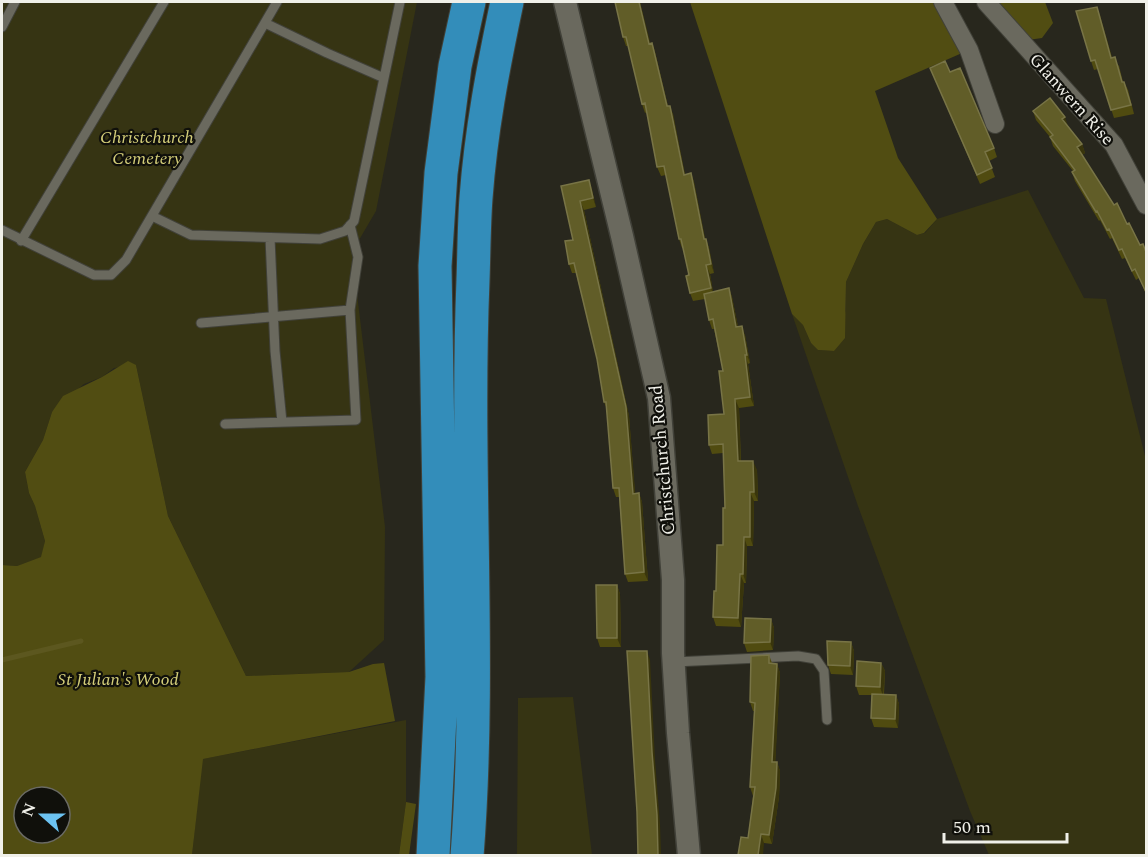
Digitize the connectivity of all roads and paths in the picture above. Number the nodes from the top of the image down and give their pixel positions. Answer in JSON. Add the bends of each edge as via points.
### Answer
{"nodes":[{"id":1,"x":15,"y":2,"type":"edge"},
{"id":2,"x":164,"y":2,"type":"edge"},
{"id":3,"x":277,"y":2,"type":"edge"},
{"id":4,"x":400,"y":2,"type":"edge"},
{"id":5,"x":469,"y":2,"type":"edge"},
{"id":6,"x":507,"y":2,"type":"edge"},
{"id":7,"x":944,"y":2,"type":"edge"},
{"id":8,"x":986,"y":2,"type":"edge"},
{"id":9,"x":567,"y":8,"type":"edge"},
{"id":10,"x":265,"y":23,"type":"junction"},
{"id":11,"x":2,"y":27,"type":"edge"},
{"id":12,"x":384,"y":78,"type":"junction"},
{"id":13,"x":995,"y":124,"type":"dead end"},
{"id":14,"x":1146,"y":205,"type":"edge"},
{"id":15,"x":152,"y":216,"type":"junction"},
{"id":16,"x":350,"y":225,"type":"junction"},
{"id":17,"x":2,"y":230,"type":"edge"},
{"id":18,"x":270,"y":238,"type":"junction"},
{"id":19,"x":21,"y":241,"type":"junction"},
{"id":20,"x":350,"y":310,"type":"junction"},
{"id":21,"x":274,"y":318,"type":"junction"},
{"id":22,"x":201,"y":323,"type":"dead end"},
{"id":23,"x":282,"y":422,"type":"junction"},
{"id":24,"x":225,"y":424,"type":"dead end"},
{"id":25,"x":674,"y":662,"type":"junction"},
{"id":26,"x":827,"y":720,"type":"dead end"},
{"id":27,"x":433,"y":855,"type":"edge"},
{"id":28,"x":467,"y":855,"type":"edge"},
{"id":29,"x":688,"y":855,"type":"edge"}],
"edges":[{"from":1,"to":11,"type":"lane"},
{"from":2,"to":19,"type":"lane"},
{"from":3,"to":10,"type":"lane"},
{"from":4,"to":12,"type":"lane"},
{"from":5,"to":27,"type":"highway","via":[[454,66],[435,266],[442,677]]},
{"from":6,"to":28,"type":"highway","via":[[486,103],[476,200],[470,360],[473,736]]},
{"from":7,"to":13,"type":"street","via":[[969,50]]},
{"from":8,"to":14,"type":"street","name":"Glanwern Rise","via":[[1114,145]]},
{"from":9,"to":25,"type":"street","name":"Christchurch Road","via":[[659,398],[673,580]]},
{"from":10,"to":12,"type":"lane"},
{"from":10,"to":15,"type":"lane"},
{"from":12,"to":16,"type":"lane"},
{"from":15,"to":18,"type":"lane","via":[[191,235]]},
{"from":15,"to":19,"type":"lane","via":[[126,260],[111,275],[94,275]]},
{"from":16,"to":18,"type":"lane","via":[[345,231],[320,239]]},
{"from":16,"to":20,"type":"lane","via":[[358,257]]},
{"from":17,"to":19,"type":"lane"},
{"from":18,"to":21,"type":"lane"},
{"from":20,"to":21,"type":"lane"},
{"from":20,"to":23,"type":"lane","via":[[356,420]]},
{"from":21,"to":22,"type":"lane"},
{"from":21,"to":23,"type":"lane"},
{"from":23,"to":24,"type":"lane"},
{"from":25,"to":26,"type":"lane","via":[[798,656],[816,659],[824,671]]},
{"from":25,"to":29,"type":"street","name":"Christchurch Road"}]}
